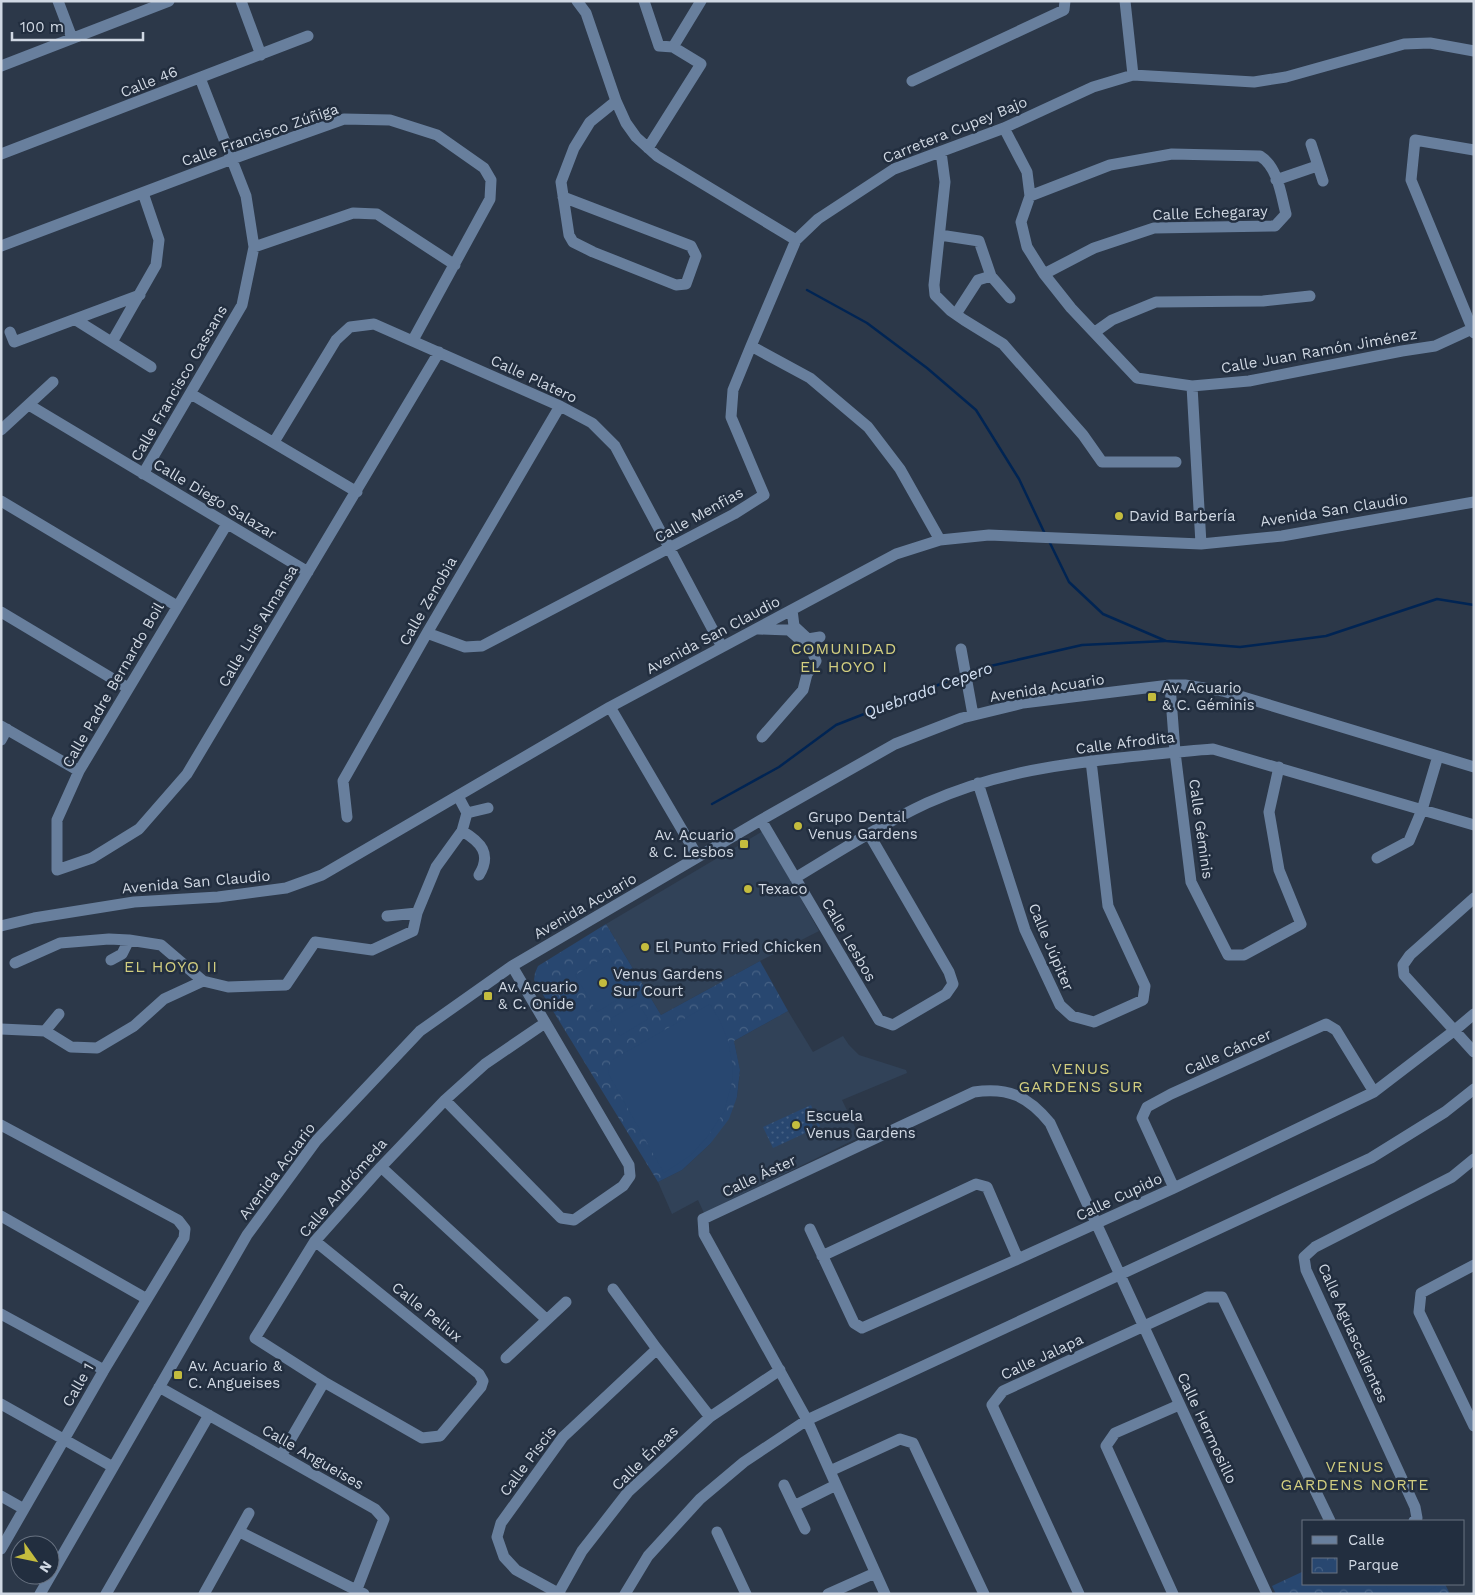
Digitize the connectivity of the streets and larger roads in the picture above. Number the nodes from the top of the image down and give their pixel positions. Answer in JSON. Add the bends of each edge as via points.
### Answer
{"nodes":[{"id":1,"x":58,"y":1,"type":"edge"},
{"id":2,"x":169,"y":1,"type":"edge"},
{"id":3,"x":241,"y":1,"type":"edge"},
{"id":4,"x":577,"y":1,"type":"edge"},
{"id":5,"x":644,"y":1,"type":"edge"},
{"id":6,"x":701,"y":1,"type":"edge"},
{"id":7,"x":1125,"y":1,"type":"edge"},
{"id":8,"x":1064,"y":6,"type":"edge"},
{"id":9,"x":308,"y":36,"type":"dead end"},
{"id":10,"x":72,"y":38,"type":"junction"},
{"id":11,"x":672,"y":47,"type":"junction"},
{"id":12,"x":1474,"y":51,"type":"edge"},
{"id":13,"x":261,"y":55,"type":"junction"},
{"id":14,"x":1,"y":66,"type":"edge"},
{"id":15,"x":1133,"y":75,"type":"junction"},
{"id":16,"x":200,"y":78,"type":"junction"},
{"id":17,"x":912,"y":81,"type":"dead end"},
{"id":18,"x":616,"y":101,"type":"junction"},
{"id":19,"x":1004,"y":128,"type":"junction"},
{"id":20,"x":1311,"y":144,"type":"dead end"},
{"id":21,"x":648,"y":148,"type":"junction"},
{"id":22,"x":1474,"y":150,"type":"edge"},
{"id":23,"x":941,"y":152,"type":"junction"},
{"id":24,"x":1,"y":154,"type":"edge"},
{"id":25,"x":232,"y":159,"type":"junction"},
{"id":26,"x":1317,"y":166,"type":"junction"},
{"id":27,"x":1276,"y":180,"type":"junction"},
{"id":28,"x":1324,"y":181,"type":"dead end"},
{"id":29,"x":142,"y":193,"type":"junction"},
{"id":30,"x":1030,"y":196,"type":"junction"},
{"id":31,"x":563,"y":197,"type":"junction"},
{"id":32,"x":940,"y":235,"type":"junction"},
{"id":33,"x":796,"y":240,"type":"junction"},
{"id":34,"x":1,"y":246,"type":"edge"},
{"id":35,"x":254,"y":247,"type":"junction"},
{"id":36,"x":455,"y":265,"type":"junction"},
{"id":37,"x":1044,"y":274,"type":"junction"},
{"id":38,"x":991,"y":276,"type":"junction"},
{"id":39,"x":140,"y":295,"type":"junction"},
{"id":40,"x":1310,"y":296,"type":"dead end"},
{"id":41,"x":1010,"y":298,"type":"dead end"},
{"id":42,"x":956,"y":314,"type":"junction"},
{"id":43,"x":76,"y":320,"type":"junction"},
{"id":44,"x":1473,"y":331,"type":"edge"},
{"id":45,"x":10,"y":332,"type":"dead end"},
{"id":46,"x":1094,"y":332,"type":"junction"},
{"id":47,"x":413,"y":340,"type":"junction"},
{"id":48,"x":112,"y":342,"type":"junction"},
{"id":49,"x":751,"y":346,"type":"junction"},
{"id":50,"x":439,"y":352,"type":"junction"},
{"id":51,"x":151,"y":367,"type":"dead end"},
{"id":52,"x":53,"y":382,"type":"dead end"},
{"id":53,"x":1192,"y":386,"type":"junction"},
{"id":54,"x":191,"y":394,"type":"junction"},
{"id":55,"x":29,"y":405,"type":"junction"},
{"id":56,"x":560,"y":406,"type":"junction"},
{"id":57,"x":1,"y":430,"type":"edge"},
{"id":58,"x":274,"y":442,"type":"junction"},
{"id":59,"x":1176,"y":462,"type":"dead end"},
{"id":60,"x":143,"y":474,"type":"junction"},
{"id":61,"x":356,"y":492,"type":"junction"},
{"id":62,"x":1,"y":501,"type":"edge"},
{"id":63,"x":1474,"y":502,"type":"edge"},
{"id":64,"x":227,"y":524,"type":"junction"},
{"id":65,"x":940,"y":540,"type":"junction"},
{"id":66,"x":1201,"y":544,"type":"junction"},
{"id":67,"x":670,"y":548,"type":"junction"},
{"id":68,"x":308,"y":572,"type":"junction"},
{"id":69,"x":177,"y":606,"type":"junction"},
{"id":70,"x":792,"y":610,"type":"junction"},
{"id":71,"x":1,"y":612,"type":"edge"},
{"id":72,"x":757,"y":629,"type":"junction"},
{"id":73,"x":427,"y":633,"type":"junction"},
{"id":74,"x":820,"y":637,"type":"dead end"},
{"id":75,"x":722,"y":647,"type":"junction"},
{"id":76,"x":961,"y":649,"type":"dead end"},
{"id":77,"x":1170,"y":685,"type":"junction"},
{"id":78,"x":128,"y":688,"type":"junction"},
{"id":79,"x":610,"y":707,"type":"junction"},
{"id":80,"x":973,"y":715,"type":"junction"},
{"id":81,"x":4,"y":727,"type":"edge"},
{"id":82,"x":762,"y":737,"type":"dead end"},
{"id":83,"x":1,"y":740,"type":"edge"},
{"id":84,"x":1175,"y":752,"type":"junction"},
{"id":85,"x":1438,"y":756,"type":"junction"},
{"id":86,"x":1091,"y":761,"type":"junction"},
{"id":87,"x":1279,"y":767,"type":"junction"},
{"id":88,"x":1474,"y":767,"type":"edge"},
{"id":89,"x":79,"y":771,"type":"junction"},
{"id":90,"x":978,"y":783,"type":"junction"},
{"id":91,"x":458,"y":796,"type":"junction"},
{"id":92,"x":488,"y":808,"type":"dead end"},
{"id":93,"x":1422,"y":810,"type":"junction"},
{"id":94,"x":467,"y":813,"type":"junction"},
{"id":95,"x":347,"y":817,"type":"dead end"},
{"id":96,"x":761,"y":820,"type":"junction"},
{"id":97,"x":1474,"y":825,"type":"edge"},
{"id":98,"x":462,"y":831,"type":"junction"},
{"id":99,"x":869,"y":834,"type":"junction"},
{"id":100,"x":698,"y":857,"type":"junction"},
{"id":101,"x":1377,"y":858,"type":"dead end"},
{"id":102,"x":57,"y":870,"type":"joint"},
{"id":103,"x":479,"y":875,"type":"dead end"},
{"id":104,"x":795,"y":878,"type":"junction"},
{"id":105,"x":1474,"y":898,"type":"edge"},
{"id":106,"x":417,"y":913,"type":"junction"},
{"id":107,"x":387,"y":916,"type":"dead end"},
{"id":108,"x":1,"y":926,"type":"edge"},
{"id":109,"x":129,"y":940,"type":"junction"},
{"id":110,"x":111,"y":960,"type":"dead end"},
{"id":111,"x":15,"y":963,"type":"dead end"},
{"id":112,"x":512,"y":966,"type":"junction"},
{"id":113,"x":203,"y":981,"type":"junction"},
{"id":114,"x":59,"y":1014,"type":"dead end"},
{"id":115,"x":1474,"y":1014,"type":"edge"},
{"id":116,"x":545,"y":1023,"type":"junction"},
{"id":117,"x":1,"y":1030,"type":"edge"},
{"id":118,"x":1455,"y":1030,"type":"junction"},
{"id":119,"x":45,"y":1031,"type":"junction"},
{"id":120,"x":1474,"y":1052,"type":"edge"},
{"id":121,"x":1474,"y":1089,"type":"edge"},
{"id":122,"x":1374,"y":1092,"type":"junction"},
{"id":123,"x":445,"y":1100,"type":"junction"},
{"id":124,"x":1,"y":1125,"type":"edge"},
{"id":125,"x":1474,"y":1160,"type":"edge"},
{"id":126,"x":380,"y":1167,"type":"junction"},
{"id":127,"x":1174,"y":1188,"type":"junction"},
{"id":128,"x":1,"y":1216,"type":"edge"},
{"id":129,"x":1096,"y":1224,"type":"junction"},
{"id":130,"x":810,"y":1229,"type":"dead end"},
{"id":131,"x":314,"y":1241,"type":"junction"},
{"id":132,"x":822,"y":1256,"type":"junction"},
{"id":133,"x":1018,"y":1259,"type":"junction"},
{"id":134,"x":1474,"y":1265,"type":"edge"},
{"id":135,"x":1120,"y":1275,"type":"junction"},
{"id":136,"x":614,"y":1289,"type":"dead end"},
{"id":137,"x":147,"y":1299,"type":"junction"},
{"id":138,"x":566,"y":1302,"type":"dead end"},
{"id":139,"x":1,"y":1314,"type":"edge"},
{"id":140,"x":546,"y":1320,"type":"junction"},
{"id":141,"x":1144,"y":1326,"type":"junction"},
{"id":142,"x":657,"y":1349,"type":"junction"},
{"id":143,"x":506,"y":1358,"type":"dead end"},
{"id":144,"x":104,"y":1370,"type":"junction"},
{"id":145,"x":780,"y":1370,"type":"junction"},
{"id":146,"x":324,"y":1382,"type":"junction"},
{"id":147,"x":159,"y":1387,"type":"junction"},
{"id":148,"x":1,"y":1404,"type":"edge"},
{"id":149,"x":1180,"y":1404,"type":"junction"},
{"id":150,"x":209,"y":1415,"type":"junction"},
{"id":151,"x":456,"y":1417,"type":"joint"},
{"id":152,"x":710,"y":1417,"type":"junction"},
{"id":153,"x":806,"y":1420,"type":"junction"},
{"id":154,"x":1474,"y":1426,"type":"edge"},
{"id":155,"x":64,"y":1440,"type":"junction"},
{"id":156,"x":281,"y":1456,"type":"junction"},
{"id":157,"x":113,"y":1467,"type":"junction"},
{"id":158,"x":830,"y":1471,"type":"junction"},
{"id":159,"x":784,"y":1485,"type":"dead end"},
{"id":160,"x":836,"y":1485,"type":"junction"},
{"id":161,"x":1,"y":1496,"type":"edge"},
{"id":162,"x":794,"y":1506,"type":"junction"},
{"id":163,"x":24,"y":1509,"type":"junction"},
{"id":164,"x":249,"y":1513,"type":"dead end"},
{"id":165,"x":1415,"y":1519,"type":"edge"},
{"id":166,"x":1330,"y":1520,"type":"edge"},
{"id":167,"x":805,"y":1529,"type":"dead end"},
{"id":168,"x":240,"y":1532,"type":"junction"},
{"id":169,"x":717,"y":1532,"type":"dead end"},
{"id":170,"x":1,"y":1549,"type":"edge"},
{"id":171,"x":875,"y":1572,"type":"junction"},
{"id":172,"x":361,"y":1592,"type":"edge"},
{"id":173,"x":40,"y":1594,"type":"edge"},
{"id":174,"x":106,"y":1594,"type":"edge"},
{"id":175,"x":204,"y":1594,"type":"edge"},
{"id":176,"x":559,"y":1594,"type":"edge"},
{"id":177,"x":625,"y":1594,"type":"edge"},
{"id":178,"x":746,"y":1594,"type":"edge"},
{"id":179,"x":828,"y":1594,"type":"edge"},
{"id":180,"x":885,"y":1594,"type":"edge"},
{"id":181,"x":984,"y":1594,"type":"edge"},
{"id":182,"x":1079,"y":1594,"type":"edge"},
{"id":183,"x":1173,"y":1594,"type":"edge"},
{"id":184,"x":1266,"y":1594,"type":"edge"}],
"edges":[{"from":1,"to":10,"type":"street"},
{"from":2,"to":10,"type":"street"},
{"from":3,"to":13,"type":"street"},
{"from":4,"to":18,"type":"street","via":[[586,13]]},
{"from":5,"to":11,"type":"street","via":[[659,46]]},
{"from":6,"to":11,"type":"street"},
{"from":7,"to":15,"type":"street"},
{"from":8,"to":17,"type":"street"},
{"from":9,"to":13,"type":"street","name":"Calle 46"},
{"from":10,"to":14,"type":"street"},
{"from":11,"to":21,"type":"street","via":[[701,64]]},
{"from":12,"to":15,"type":"street","name":"Carretera Cupey Bajo","via":[[1430,43],[1404,44],[1286,77],[1254,82]]},
{"from":13,"to":16,"type":"street","name":"Calle 46"},
{"from":15,"to":19,"type":"street","name":"Carretera Cupey Bajo","via":[[1093,87]]},
{"from":16,"to":24,"type":"street","name":"Calle 46"},
{"from":16,"to":25,"type":"street","name":"Calle Francisco Cassans"},
{"from":18,"to":21,"type":"street","via":[[626,123]]},
{"from":18,"to":31,"type":"street","via":[[590,122],[574,148],[561,182]]},
{"from":19,"to":23,"type":"street","name":"Carretera Cupey Bajo"},
{"from":19,"to":30,"type":"street","name":"Calle Juan Ramón Jiménez","via":[[1027,172]]},
{"from":20,"to":26,"type":"street"},
{"from":21,"to":33,"type":"street"},
{"from":22,"to":44,"type":"street","via":[[1415,140],[1411,180]]},
{"from":23,"to":32,"type":"street","via":[[945,182]]},
{"from":23,"to":33,"type":"street","name":"Carretera Cupey Bajo","via":[[894,169],[818,219]]},
{"from":25,"to":29,"type":"street","name":"Calle Francisco Zúñiga"},
{"from":25,"to":35,"type":"street","name":"Calle Francisco Cassans","via":[[246,196]]},
{"from":25,"to":36,"type":"street","name":"Calle Francisco Zúñiga","via":[[344,119],[390,120],[437,135],[484,168],[491,180],[490,199]]},
{"from":26,"to":27,"type":"street"},
{"from":26,"to":28,"type":"street"},
{"from":27,"to":30,"type":"street","via":[[1267,160],[1260,156],[1172,154],[1110,164]]},
{"from":27,"to":37,"type":"street","name":"Calle Echegaray","via":[[1286,214],[1275,226],[1154,228],[1094,248]]},
{"from":29,"to":34,"type":"street","name":"Calle Francisco Zúñiga"},
{"from":29,"to":39,"type":"street","via":[[159,240],[156,265]]},
{"from":30,"to":37,"type":"street","name":"Calle Juan Ramón Jiménez","via":[[1021,222],[1027,248]]},
{"from":31,"to":31,"type":"street","via":[[691,246],[696,256],[686,284],[676,285],[574,242],[569,235]]},
{"from":32,"to":38,"type":"street","via":[[979,241]]},
{"from":32,"to":42,"type":"street","via":[[935,295]]},
{"from":33,"to":49,"type":"street","name":"Calle Menfias"},
{"from":35,"to":36,"type":"street","via":[[353,213],[377,214]]},
{"from":35,"to":54,"type":"street","name":"Calle Francisco Cassans","via":[[242,305]]},
{"from":36,"to":47,"type":"street","name":"Calle Francisco Zúñiga"},
{"from":37,"to":46,"type":"street","name":"Calle Juan Ramón Jiménez"},
{"from":38,"to":41,"type":"street"},
{"from":38,"to":42,"type":"street","via":[[978,280]]},
{"from":39,"to":43,"type":"street"},
{"from":39,"to":48,"type":"street"},
{"from":40,"to":46,"type":"street","via":[[1264,301],[1156,302],[1112,320]]},
{"from":42,"to":59,"type":"street","via":[[1003,344],[1083,435],[1102,462]]},
{"from":43,"to":45,"type":"street","via":[[14,342]]},
{"from":43,"to":48,"type":"street"},
{"from":44,"to":53,"type":"street","name":"Calle Juan Ramón Jiménez","via":[[1435,346],[1249,381]]},
{"from":46,"to":53,"type":"street","name":"Calle Juan Ramón Jiménez","via":[[1137,378]]},
{"from":47,"to":50,"type":"street","name":"Calle Platero"},
{"from":47,"to":58,"type":"street","name":"Calle Platero","via":[[374,324],[350,327],[336,340]]},
{"from":48,"to":51,"type":"street"},
{"from":49,"to":65,"type":"street","via":[[810,378],[868,427],[900,468]]},
{"from":49,"to":67,"type":"street","name":"Calle Menfias","via":[[733,390],[731,417],[764,495]]},
{"from":50,"to":56,"type":"street","name":"Calle Platero"},
{"from":50,"to":61,"type":"street","name":"Calle Luis Almansa"},
{"from":52,"to":55,"type":"street"},
{"from":53,"to":66,"type":"street"},
{"from":54,"to":58,"type":"street"},
{"from":54,"to":60,"type":"street","name":"Calle Francisco Cassans"},
{"from":55,"to":57,"type":"street"},
{"from":55,"to":60,"type":"street","name":"Calle Diego Salazar"},
{"from":56,"to":67,"type":"street","name":"Calle Platero","via":[[592,423],[615,446]]},
{"from":56,"to":73,"type":"street","name":"Calle Zenobia"},
{"from":58,"to":61,"type":"street"},
{"from":60,"to":64,"type":"street","name":"Calle Diego Salazar"},
{"from":61,"to":68,"type":"street","name":"Calle Luis Almansa"},
{"from":62,"to":69,"type":"street"},
{"from":63,"to":66,"type":"street","name":"Avenida San Claudio","via":[[1282,536]]},
{"from":64,"to":68,"type":"street","name":"Calle Diego Salazar"},
{"from":64,"to":69,"type":"street","name":"Calle Padre Bernardo Boil"},
{"from":65,"to":66,"type":"street","name":"Avenida San Claudio","via":[[989,535]]},
{"from":65,"to":70,"type":"street","name":"Avenida San Claudio","via":[[896,554]]},
{"from":67,"to":73,"type":"street","name":"Calle Menfias","via":[[482,646],[465,647]]},
{"from":67,"to":75,"type":"street","name":"Calle Platero"},
{"from":68,"to":102,"type":"street","name":"Calle Luis Almansa","via":[[188,774],[139,828],[92,858]]},
{"from":69,"to":78,"type":"street","name":"Calle Padre Bernardo Boil"},
{"from":70,"to":72,"type":"street","name":"Avenida San Claudio"},
{"from":70,"to":74,"type":"street","via":[[794,626],[808,639]]},
{"from":71,"to":78,"type":"street"},
{"from":72,"to":75,"type":"street","name":"Avenida San Claudio"},
{"from":72,"to":82,"type":"street","via":[[789,630],[812,649],[816,661],[807,674],[803,690]]},
{"from":73,"to":95,"type":"street","name":"Calle Zenobia","via":[[344,781]]},
{"from":75,"to":79,"type":"street","name":"Avenida San Claudio"},
{"from":76,"to":80,"type":"street"},
{"from":77,"to":80,"type":"street","name":"Avenida Acuario","via":[[1024,703]]},
{"from":77,"to":84,"type":"street","name":"Calle Géminis"},
{"from":77,"to":85,"type":"street","name":"Avenida Acuario","via":[[1223,691]]},
{"from":78,"to":89,"type":"street","name":"Calle Padre Bernardo Boil"},
{"from":79,"to":91,"type":"street","name":"Avenida San Claudio"},
{"from":79,"to":100,"type":"street"},
{"from":80,"to":96,"type":"street","name":"Avenida Acuario","via":[[895,744]]},
{"from":81,"to":83,"type":"street"},
{"from":81,"to":89,"type":"street"},
{"from":84,"to":86,"type":"street","name":"Calle Afrodita"},
{"from":84,"to":87,"type":"street","name":"Calle Afrodita","via":[[1213,749]]},
{"from":84,"to":87,"type":"street","name":"Calle Géminis","via":[[1191,882],[1228,955],[1244,955],[1301,924],[1279,870],[1269,812]]},
{"from":85,"to":88,"type":"street","name":"Avenida Acuario"},
{"from":85,"to":93,"type":"street"},
{"from":86,"to":90,"type":"street","name":"Calle Afrodita","via":[[1032,769]]},
{"from":86,"to":90,"type":"street","name":"Calle Júpiter","via":[[1108,906],[1145,986],[1143,1000],[1094,1022],[1072,1016],[1060,1004],[1025,930]]},
{"from":87,"to":93,"type":"street","name":"Calle Afrodita"},
{"from":89,"to":102,"type":"street","name":"Calle Padre Bernardo Boil","via":[[56,820]]},
{"from":90,"to":99,"type":"street","name":"Calle Afrodita","via":[[927,803]]},
{"from":91,"to":94,"type":"street"},
{"from":91,"to":108,"type":"street","name":"Avenida San Claudio","via":[[322,875],[286,888],[218,897],[134,902]]},
{"from":92,"to":94,"type":"street"},
{"from":93,"to":97,"type":"street","name":"Calle Afrodita"},
{"from":93,"to":101,"type":"street","via":[[1409,841]]},
{"from":94,"to":98,"type":"street"},
{"from":96,"to":100,"type":"street","name":"Avenida Acuario"},
{"from":96,"to":104,"type":"street","name":"Calle Lesbos"},
{"from":98,"to":103,"type":"street","via":[[476,839],[484,851],[484,867]]},
{"from":98,"to":106,"type":"street","via":[[436,867]]},
{"from":99,"to":104,"type":"street","name":"Calle Afrodita"},
{"from":99,"to":104,"type":"street","name":"Calle Lesbos","via":[[949,972],[953,984],[946,994],[893,1025],[878,1020]]},
{"from":100,"to":112,"type":"street","name":"Avenida Acuario"},
{"from":105,"to":118,"type":"street","via":[[1403,965],[1404,975]]},
{"from":106,"to":107,"type":"street"},
{"from":106,"to":113,"type":"street","via":[[413,931],[372,950],[315,942],[286,985],[228,987]]},
{"from":109,"to":110,"type":"street","via":[[122,954]]},
{"from":109,"to":111,"type":"street","via":[[60,943]]},
{"from":109,"to":113,"type":"street","via":[[161,945]]},
{"from":112,"to":116,"type":"street"},
{"from":112,"to":147,"type":"street","name":"Avenida Acuario","via":[[420,1030],[316,1141],[247,1235]]},
{"from":113,"to":119,"type":"street","via":[[164,999],[134,1026],[96,1048],[71,1047]]},
{"from":114,"to":119,"type":"street"},
{"from":115,"to":118,"type":"street","name":"Calle Cupido"},
{"from":116,"to":123,"type":"street","name":"Calle Andrómeda","via":[[485,1064]]},
{"from":116,"to":123,"type":"street","via":[[629,1165],[630,1176],[623,1186],[574,1220],[561,1218]]},
{"from":117,"to":119,"type":"street"},
{"from":118,"to":120,"type":"street"},
{"from":118,"to":122,"type":"street","name":"Calle Cupido"},
{"from":121,"to":135,"type":"street","via":[[1445,1112],[1371,1158]]},
{"from":122,"to":127,"type":"street","name":"Calle Cupido"},
{"from":122,"to":127,"type":"street","name":"Calle Cáncer","via":[[1336,1030],[1326,1024],[1171,1094],[1146,1107],[1142,1118]]},
{"from":123,"to":126,"type":"street","name":"Calle Andrómeda"},
{"from":124,"to":137,"type":"street","name":"Calle 1","via":[[178,1220],[185,1229],[184,1238]]},
{"from":125,"to":165,"type":"street","name":"Calle Aguascalientes","via":[[1452,1177],[1315,1247],[1304,1257],[1306,1270],[1415,1507]]},
{"from":126,"to":131,"type":"street","name":"Calle Andrómeda"},
{"from":126,"to":140,"type":"street"},
{"from":127,"to":129,"type":"street","name":"Calle Cupido"},
{"from":128,"to":137,"type":"street"},
{"from":129,"to":133,"type":"street","name":"Calle Cupido"},
{"from":129,"to":135,"type":"street","name":"Calle Áster"},
{"from":129,"to":145,"type":"street","name":"Calle Áster","via":[[1050,1123],[1038,1108],[1017,1094],[991,1090],[974,1092],[703,1219],[704,1234]]},
{"from":130,"to":132,"type":"street","name":"Calle Cupido"},
{"from":131,"to":146,"type":"street","name":"Calle Andrómeda","via":[[254,1338]]},
{"from":131,"to":151,"type":"street","name":"Calle Peliux","via":[[479,1374],[483,1380],[481,1387]]},
{"from":132,"to":133,"type":"street","name":"Calle Cupido","via":[[854,1323],[862,1328]]},
{"from":132,"to":133,"type":"street","via":[[976,1184],[987,1187]]},
{"from":134,"to":154,"type":"street","via":[[1422,1294],[1419,1312]]},
{"from":135,"to":141,"type":"street","name":"Calle Hermosillo"},
{"from":135,"to":153,"type":"street"},
{"from":136,"to":142,"type":"street"},
{"from":137,"to":144,"type":"street","name":"Calle 1"},
{"from":138,"to":140,"type":"street"},
{"from":139,"to":144,"type":"street"},
{"from":140,"to":143,"type":"street"},
{"from":141,"to":149,"type":"street","name":"Calle Hermosillo"},
{"from":141,"to":166,"type":"street","name":"Calle Jalapa","via":[[1207,1297],[1222,1297]]},
{"from":141,"to":182,"type":"street","name":"Calle Jalapa","via":[[1003,1391],[992,1404]]},
{"from":142,"to":152,"type":"street"},
{"from":142,"to":176,"type":"street","name":"Calle Piscis","via":[[563,1437],[501,1523],[496,1537],[504,1557],[516,1570]]},
{"from":144,"to":155,"type":"street","name":"Calle 1"},
{"from":145,"to":152,"type":"street","name":"Calle Éneas"},
{"from":145,"to":153,"type":"street"},
{"from":146,"to":151,"type":"street","name":"Calle Andrómeda","via":[[422,1438],[440,1436]]},
{"from":146,"to":156,"type":"street"},
{"from":147,"to":150,"type":"street","name":"Calle Angueises"},
{"from":147,"to":157,"type":"street","name":"Avenida Acuario"},
{"from":148,"to":155,"type":"street"},
{"from":149,"to":183,"type":"street","via":[[1115,1433],[1106,1446]]},
{"from":149,"to":184,"type":"street","name":"Calle Hermosillo"},
{"from":150,"to":156,"type":"street","name":"Calle Angueises"},
{"from":150,"to":174,"type":"street"},
{"from":152,"to":176,"type":"street","name":"Calle Éneas","via":[[628,1492],[582,1551]]},
{"from":153,"to":158,"type":"street"},
{"from":153,"to":177,"type":"street","via":[[744,1462],[700,1499],[648,1556]]},
{"from":155,"to":157,"type":"street"},
{"from":155,"to":163,"type":"street","name":"Calle 1"},
{"from":156,"to":172,"type":"street","name":"Calle Angueises","via":[[375,1509],[384,1519]]},
{"from":157,"to":173,"type":"street","name":"Avenida Acuario"},
{"from":158,"to":160,"type":"street"},
{"from":158,"to":181,"type":"street","via":[[900,1439],[914,1443]]},
{"from":159,"to":162,"type":"street"},
{"from":160,"to":162,"type":"street"},
{"from":160,"to":171,"type":"street"},
{"from":161,"to":163,"type":"street"},
{"from":162,"to":167,"type":"street"},
{"from":163,"to":170,"type":"street","name":"Calle 1"},
{"from":164,"to":168,"type":"street"},
{"from":168,"to":172,"type":"street"},
{"from":168,"to":175,"type":"street"},
{"from":169,"to":178,"type":"street"},
{"from":171,"to":179,"type":"street"},
{"from":171,"to":180,"type":"street"}]}
